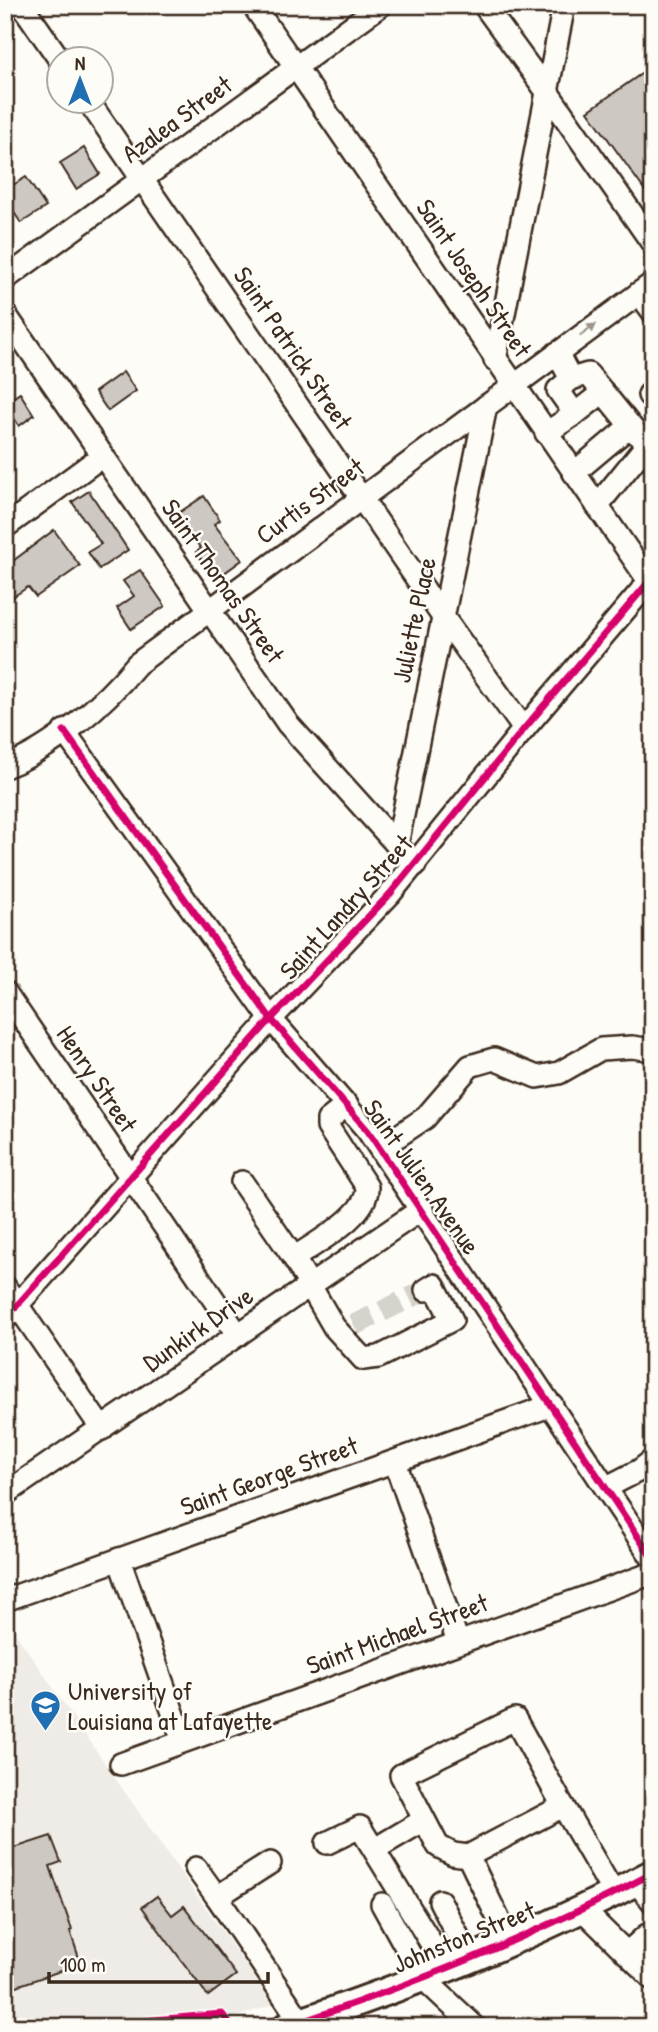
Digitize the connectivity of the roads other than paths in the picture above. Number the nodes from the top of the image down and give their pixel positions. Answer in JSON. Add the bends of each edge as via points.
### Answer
{"nodes":[{"id":1,"x":22,"y":5,"type":"edge"},
{"id":2,"x":253,"y":5,"type":"edge"},
{"id":3,"x":381,"y":5,"type":"edge"},
{"id":4,"x":484,"y":5,"type":"edge"},
{"id":5,"x":564,"y":5,"type":"edge"},
{"id":6,"x":50,"y":46,"type":"edge"},
{"id":7,"x":296,"y":68,"type":"junction"},
{"id":8,"x":548,"y":93,"type":"junction"},
{"id":9,"x":99,"y":116,"type":"edge"},
{"id":10,"x":143,"y":179,"type":"junction"},
{"id":11,"x":653,"y":244,"type":"edge"},
{"id":12,"x":5,"y":279,"type":"edge"},
{"id":13,"x":646,"y":288,"type":"edge"},
{"id":14,"x":653,"y":312,"type":"edge"},
{"id":15,"x":5,"y":314,"type":"edge"},
{"id":16,"x":556,"y":353,"type":"junction"},
{"id":17,"x":495,"y":360,"type":"junction"},
{"id":18,"x":571,"y":379,"type":"junction"},
{"id":19,"x":513,"y":384,"type":"junction"},
{"id":20,"x":603,"y":392,"type":"junction"},
{"id":21,"x":653,"y":393,"type":"edge"},
{"id":22,"x":653,"y":399,"type":"edge"},
{"id":23,"x":486,"y":405,"type":"junction"},
{"id":24,"x":575,"y":414,"type":"junction"},
{"id":25,"x":630,"y":426,"type":"junction"},
{"id":26,"x":546,"y":433,"type":"junction"},
{"id":27,"x":650,"y":441,"type":"edge"},
{"id":28,"x":102,"y":456,"type":"junction"},
{"id":29,"x":574,"y":473,"type":"junction"},
{"id":30,"x":361,"y":498,"type":"junction"},
{"id":31,"x":597,"y":506,"type":"junction"},
{"id":32,"x":5,"y":527,"type":"edge"},
{"id":33,"x":651,"y":579,"type":"edge"},
{"id":34,"x":208,"y":610,"type":"junction"},
{"id":35,"x":443,"y":617,"type":"junction"},
{"id":36,"x":524,"y":729,"type":"junction"},
{"id":37,"x":64,"y":732,"type":"junction"},
{"id":38,"x":5,"y":767,"type":"edge"},
{"id":39,"x":397,"y":845,"type":"junction"},
{"id":40,"x":415,"y":865,"type":"junction"},
{"id":41,"x":5,"y":992,"type":"edge"},
{"id":42,"x":271,"y":1020,"type":"junction"},
{"id":43,"x":653,"y":1050,"type":"edge"},
{"id":44,"x":347,"y":1105,"type":"junction"},
{"id":45,"x":380,"y":1148,"type":"junction"},
{"id":46,"x":131,"y":1178,"type":"junction"},
{"id":47,"x":242,"y":1182,"type":"dead end"},
{"id":48,"x":422,"y":1209,"type":"junction"},
{"id":49,"x":294,"y":1258,"type":"junction"},
{"id":50,"x":311,"y":1285,"type":"junction"},
{"id":51,"x":5,"y":1287,"type":"edge"},
{"id":52,"x":426,"y":1290,"type":"dead end"},
{"id":53,"x":483,"y":1304,"type":"junction"},
{"id":54,"x":11,"y":1312,"type":"edge"},
{"id":55,"x":453,"y":1320,"type":"junction"},
{"id":56,"x":238,"y":1335,"type":"junction"},
{"id":57,"x":551,"y":1405,"type":"junction"},
{"id":58,"x":102,"y":1429,"type":"junction"},
{"id":59,"x":653,"y":1460,"type":"edge"},
{"id":60,"x":395,"y":1462,"type":"junction"},
{"id":61,"x":607,"y":1487,"type":"junction"},
{"id":62,"x":5,"y":1494,"type":"edge"},
{"id":63,"x":119,"y":1559,"type":"junction"},
{"id":64,"x":653,"y":1559,"type":"edge"},
{"id":65,"x":653,"y":1573,"type":"edge"},
{"id":66,"x":5,"y":1600,"type":"edge"},
{"id":67,"x":458,"y":1642,"type":"junction"},
{"id":68,"x":183,"y":1741,"type":"junction"},
{"id":69,"x":121,"y":1764,"type":"dead end"},
{"id":70,"x":563,"y":1806,"type":"junction"},
{"id":71,"x":424,"y":1820,"type":"junction"},
{"id":72,"x":327,"y":1843,"type":"dead end"},
{"id":73,"x":380,"y":1846,"type":"dead end"},
{"id":74,"x":468,"y":1856,"type":"junction"},
{"id":75,"x":270,"y":1863,"type":"dead end"},
{"id":76,"x":197,"y":1868,"type":"dead end"},
{"id":77,"x":634,"y":1883,"type":"edge"},
{"id":78,"x":217,"y":1897,"type":"junction"},
{"id":79,"x":440,"y":1901,"type":"dead end"},
{"id":80,"x":653,"y":1902,"type":"edge"},
{"id":81,"x":382,"y":1904,"type":"dead end"},
{"id":82,"x":583,"y":1910,"type":"junction"},
{"id":83,"x":651,"y":1935,"type":"edge"},
{"id":84,"x":510,"y":1943,"type":"junction"},
{"id":85,"x":627,"y":1953,"type":"junction"},
{"id":86,"x":446,"y":1969,"type":"junction"},
{"id":87,"x":653,"y":1979,"type":"edge"},
{"id":88,"x":340,"y":2019,"type":"edge"},
{"id":89,"x":293,"y":2024,"type":"edge"},
{"id":90,"x":475,"y":2027,"type":"edge"}],
"edges":[{"from":1,"to":6,"type":"street"},
{"from":2,"to":7,"type":"street","name":"Saint Joseph Street"},
{"from":3,"to":7,"type":"street","name":"Azalea Street"},
{"from":4,"to":8,"type":"street"},
{"from":5,"to":8,"type":"street"},
{"from":7,"to":10,"type":"street","name":"Azalea Street"},
{"from":7,"to":17,"type":"street","name":"Saint Joseph Street"},
{"from":8,"to":11,"type":"street"},
{"from":8,"to":17,"type":"street"},
{"from":9,"to":10,"type":"street","name":"Saint Patrick Street"},
{"from":10,"to":12,"type":"street","name":"Azalea Street"},
{"from":10,"to":30,"type":"street","name":"Saint Patrick Street"},
{"from":13,"to":14,"type":"street"},
{"from":16,"to":13,"type":"street","name":"Curtis Street","one_way":true},
{"from":15,"to":28,"type":"street","name":"Saint Thomas Street"},
{"from":16,"to":18,"type":"street"},
{"from":16,"to":19,"type":"street","name":"Curtis Street"},
{"from":17,"to":19,"type":"street","name":"Saint Joseph Street"},
{"from":18,"to":20,"type":"street","via":[[588,374]]},
{"from":18,"to":24,"type":"street","via":[[558,390]]},
{"from":19,"to":23,"type":"street","name":"Curtis Street"},
{"from":19,"to":26,"type":"street","name":"Saint Joseph Street"},
{"from":20,"to":24,"type":"street"},
{"from":20,"to":25,"type":"street"},
{"from":21,"to":22,"type":"street","via":[[649,395]]},
{"from":23,"to":30,"type":"street","name":"Curtis Street"},
{"from":23,"to":35,"type":"street","name":"Juliette Place"},
{"from":24,"to":26,"type":"street"},
{"from":25,"to":27,"type":"street"},
{"from":25,"to":29,"type":"street"},
{"from":26,"to":29,"type":"street","name":"Saint Joseph Street"},
{"from":27,"to":31,"type":"street"},
{"from":28,"to":32,"type":"street"},
{"from":28,"to":34,"type":"street","name":"Saint Thomas Street"},
{"from":29,"to":31,"type":"street","name":"Saint Joseph Street"},
{"from":30,"to":34,"type":"street","name":"Curtis Street"},
{"from":30,"to":35,"type":"street","name":"Saint Patrick Street"},
{"from":31,"to":33,"type":"street","name":"Saint Joseph Street"},
{"from":33,"to":36,"type":"street","name":"Saint Landry Street"},
{"from":34,"to":37,"type":"street","name":"Curtis Street","via":[[137,664],[112,694]]},
{"from":34,"to":39,"type":"street","name":"Saint Thomas Street","via":[[303,744]]},
{"from":35,"to":36,"type":"street","name":"Saint Patrick Street"},
{"from":35,"to":39,"type":"street","name":"Juliette Place"},
{"from":36,"to":40,"type":"street","name":"Saint Landry Street"},
{"from":37,"to":38,"type":"street","name":"Curtis Street","via":[[27,759]]},
{"from":37,"to":42,"type":"street","name":"Saint Julien Avenue"},
{"from":39,"to":40,"type":"street","name":"Saint Thomas Street"},
{"from":40,"to":42,"type":"street","name":"Saint Landry Street"},
{"from":41,"to":46,"type":"street","name":"Henry Street"},
{"from":42,"to":44,"type":"street","name":"Saint Julien Avenue"},
{"from":42,"to":46,"type":"street","name":"Saint Landry Street"},
{"from":43,"to":45,"type":"street","via":[[632,1046],[601,1049],[559,1073],[537,1077],[494,1059],[470,1066],[425,1118]]},
{"from":44,"to":45,"type":"street","name":"Saint Julien Avenue"},
{"from":44,"to":49,"type":"street","via":[[328,1120],[328,1127],[367,1187],[368,1196],[356,1214]]},
{"from":45,"to":48,"type":"street","name":"Saint Julien Avenue"},
{"from":46,"to":54,"type":"street","name":"Saint Landry Street"},
{"from":46,"to":56,"type":"street","name":"Henry Street"},
{"from":47,"to":49,"type":"street"},
{"from":48,"to":50,"type":"street","name":"Dunkirk Drive"},
{"from":48,"to":53,"type":"street","name":"Saint Julien Avenue"},
{"from":49,"to":50,"type":"street"},
{"from":50,"to":55,"type":"street","via":[[347,1329],[363,1359],[379,1357]]},
{"from":50,"to":56,"type":"street","name":"Dunkirk Drive"},
{"from":51,"to":54,"type":"street"},
{"from":52,"to":55,"type":"street","via":[[434,1286]]},
{"from":53,"to":55,"type":"street"},
{"from":53,"to":57,"type":"street","name":"Saint Julien Avenue"},
{"from":54,"to":58,"type":"street"},
{"from":56,"to":58,"type":"street","name":"Dunkirk Drive"},
{"from":57,"to":60,"type":"street","name":"Saint George Street"},
{"from":57,"to":61,"type":"street","name":"Saint Julien Avenue"},
{"from":58,"to":62,"type":"street","name":"Dunkirk Drive"},
{"from":59,"to":61,"type":"street"},
{"from":60,"to":63,"type":"street","name":"Saint George Street"},
{"from":60,"to":67,"type":"street"},
{"from":61,"to":64,"type":"street","name":"Saint Julien Avenue"},
{"from":63,"to":66,"type":"street","name":"Saint George Street"},
{"from":63,"to":68,"type":"street"},
{"from":65,"to":67,"type":"street","name":"Saint Michael Street"},
{"from":67,"to":68,"type":"street","name":"Saint Michael Street"},
{"from":68,"to":69,"type":"street","name":"Saint Michael Street"},
{"from":70,"to":71,"type":"street","via":[[514,1719],[401,1775]]},
{"from":70,"to":74,"type":"street"},
{"from":70,"to":77,"type":"street"},
{"from":71,"to":73,"type":"street"},
{"from":71,"to":74,"type":"street","via":[[438,1846]]},
{"from":72,"to":86,"type":"street","via":[[360,1827]]},
{"from":74,"to":84,"type":"street"},
{"from":75,"to":78,"type":"street"},
{"from":76,"to":78,"type":"street"},
{"from":77,"to":80,"type":"street"},
{"from":77,"to":82,"type":"main road","name":"Johnston Street"},
{"from":78,"to":89,"type":"street"},
{"from":79,"to":86,"type":"street"},
{"from":81,"to":86,"type":"street"},
{"from":82,"to":84,"type":"main road","name":"Johnston Street"},
{"from":82,"to":85,"type":"street"},
{"from":83,"to":85,"type":"street"},
{"from":84,"to":86,"type":"main road","name":"Johnston Street"},
{"from":85,"to":87,"type":"street"},
{"from":86,"to":88,"type":"main road","name":"Johnston Street"},
{"from":86,"to":90,"type":"street"},
{"from":88,"to":89,"type":"main road","name":"Johnston Street"}]}
